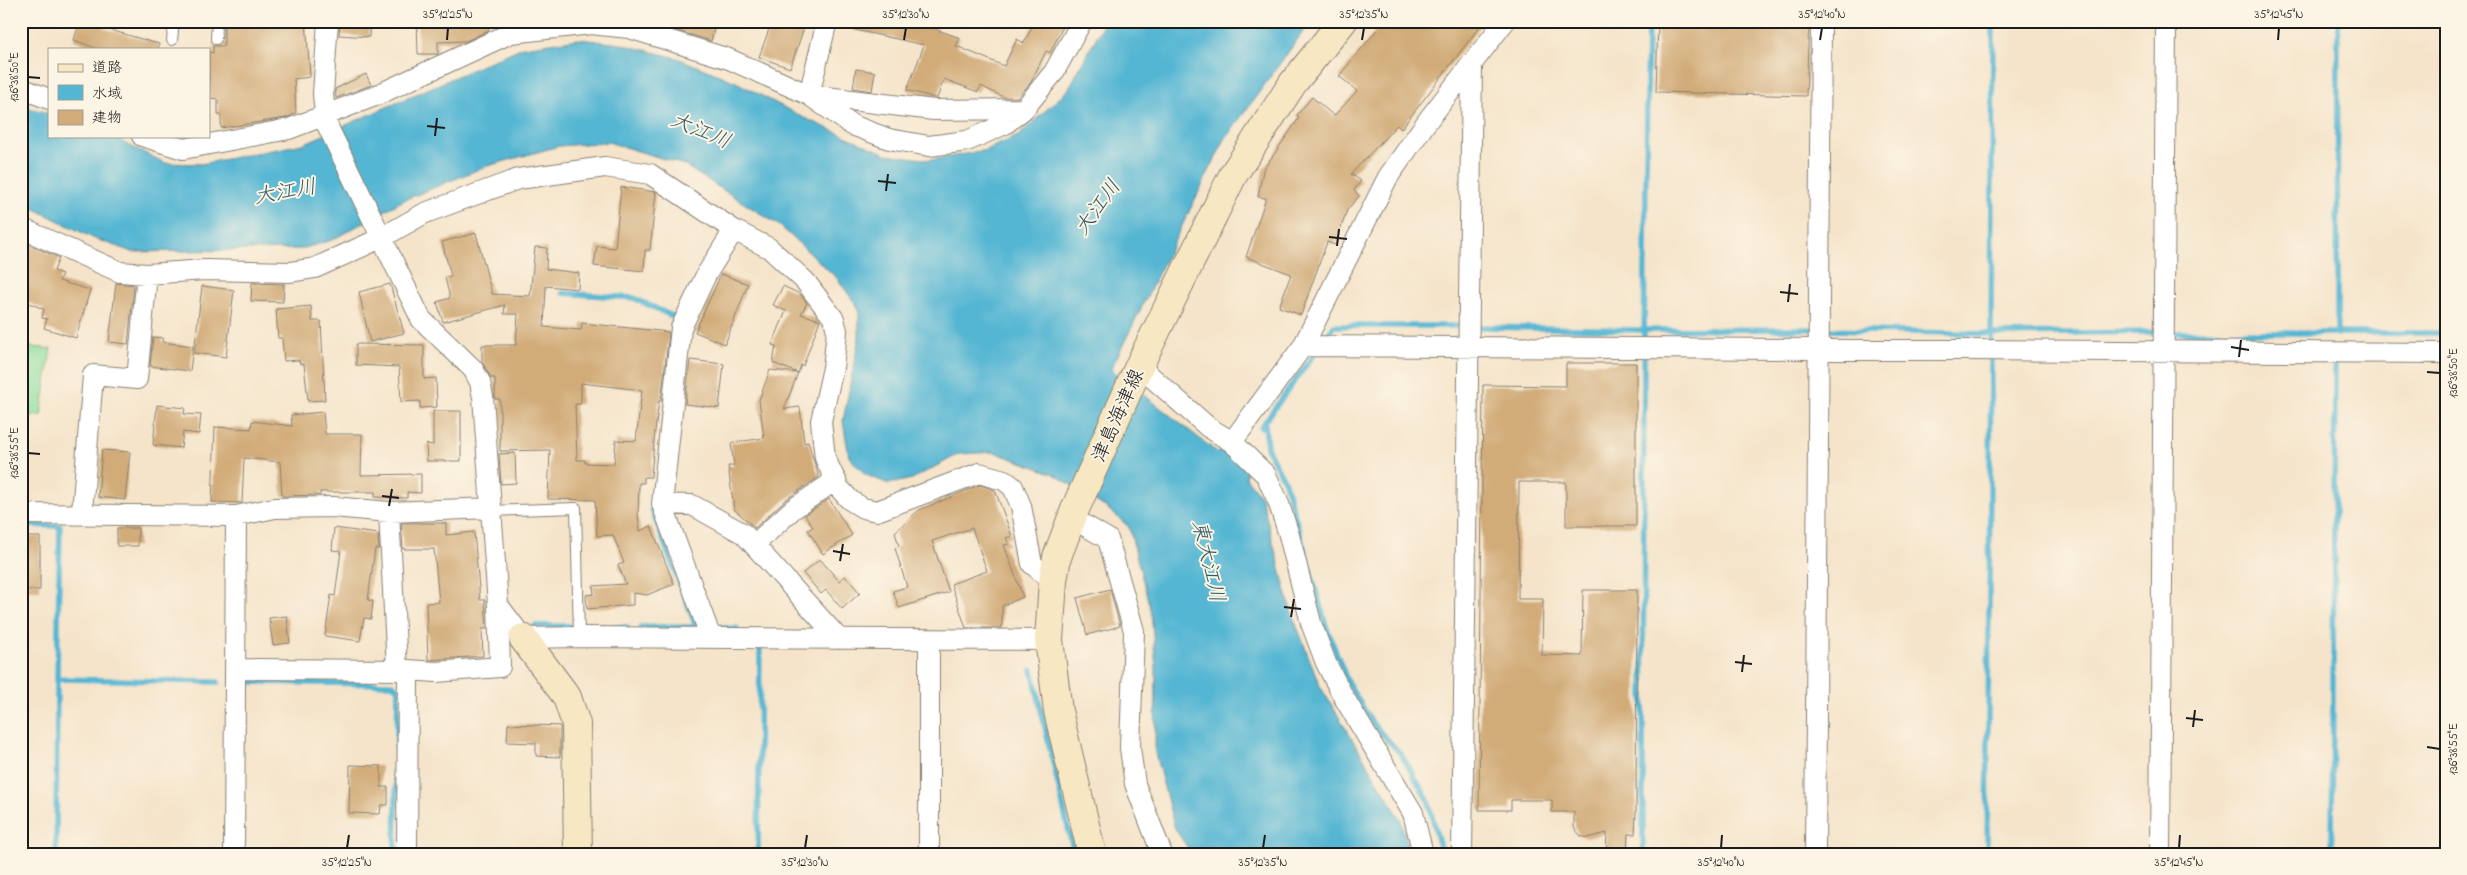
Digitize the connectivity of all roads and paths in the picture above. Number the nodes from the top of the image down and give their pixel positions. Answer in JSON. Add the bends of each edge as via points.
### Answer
{"nodes":[{"id":1,"x":174,"y":21,"type":"edge"},
{"id":2,"x":217,"y":21,"type":"edge"},
{"id":3,"x":328,"y":21,"type":"edge"},
{"id":4,"x":827,"y":21,"type":"edge"},
{"id":5,"x":1082,"y":21,"type":"edge"},
{"id":6,"x":1343,"y":21,"type":"edge"},
{"id":7,"x":1505,"y":21,"type":"edge"},
{"id":8,"x":1821,"y":21,"type":"edge"},
{"id":9,"x":2166,"y":21,"type":"edge"},
{"id":10,"x":512,"y":27,"type":"edge"},
{"id":11,"x":216,"y":39,"type":"dead end"},
{"id":12,"x":172,"y":40,"type":"dead end"},
{"id":13,"x":1472,"y":64,"type":"junction"},
{"id":14,"x":21,"y":88,"type":"edge"},
{"id":15,"x":809,"y":95,"type":"junction"},
{"id":16,"x":48,"y":99,"type":"edge"},
{"id":17,"x":1024,"y":109,"type":"junction"},
{"id":18,"x":324,"y":120,"type":"junction"},
{"id":19,"x":148,"y":138,"type":"edge"},
{"id":20,"x":21,"y":228,"type":"edge"},
{"id":21,"x":734,"y":230,"type":"junction"},
{"id":22,"x":379,"y":232,"type":"junction"},
{"id":23,"x":147,"y":274,"type":"junction"},
{"id":24,"x":1303,"y":346,"type":"junction"},
{"id":25,"x":1468,"y":347,"type":"junction"},
{"id":26,"x":1819,"y":349,"type":"junction"},
{"id":27,"x":2163,"y":352,"type":"junction"},
{"id":28,"x":2446,"y":353,"type":"edge"},
{"id":29,"x":1137,"y":372,"type":"junction"},
{"id":30,"x":1232,"y":442,"type":"junction"},
{"id":31,"x":836,"y":480,"type":"junction"},
{"id":32,"x":662,"y":504,"type":"junction"},
{"id":33,"x":491,"y":509,"type":"junction"},
{"id":34,"x":390,"y":512,"type":"junction"},
{"id":35,"x":82,"y":513,"type":"junction"},
{"id":36,"x":21,"y":514,"type":"edge"},
{"id":37,"x":236,"y":516,"type":"junction"},
{"id":38,"x":1080,"y":516,"type":"junction"},
{"id":39,"x":754,"y":545,"type":"junction"},
{"id":40,"x":1053,"y":581,"type":"junction"},
{"id":41,"x":498,"y":605,"type":"junction"},
{"id":42,"x":578,"y":637,"type":"junction"},
{"id":43,"x":523,"y":638,"type":"junction"},
{"id":44,"x":711,"y":638,"type":"junction"},
{"id":45,"x":839,"y":639,"type":"junction"},
{"id":46,"x":929,"y":640,"type":"junction"},
{"id":47,"x":1049,"y":640,"type":"junction"},
{"id":48,"x":235,"y":669,"type":"junction"},
{"id":49,"x":402,"y":670,"type":"junction"},
{"id":50,"x":234,"y":854,"type":"edge"},
{"id":51,"x":407,"y":854,"type":"edge"},
{"id":52,"x":578,"y":854,"type":"edge"},
{"id":53,"x":929,"y":854,"type":"edge"},
{"id":54,"x":1092,"y":854,"type":"edge"},
{"id":55,"x":1162,"y":854,"type":"edge"},
{"id":56,"x":1423,"y":854,"type":"edge"},
{"id":57,"x":1462,"y":854,"type":"edge"},
{"id":58,"x":1815,"y":854,"type":"edge"},
{"id":59,"x":2160,"y":854,"type":"edge"}],
"edges":[{"from":1,"to":12,"type":"lane"},
{"from":2,"to":11,"type":"lane"},
{"from":3,"to":18,"type":"street"},
{"from":4,"to":15,"type":"street"},
{"from":5,"to":17,"type":"street","via":[[1054,72]]},
{"from":6,"to":29,"type":"main road","name":"津島海津線","via":[[1293,83],[1234,175]]},
{"from":7,"to":13,"type":"street"},
{"from":8,"to":26,"type":"street"},
{"from":9,"to":27,"type":"street"},
{"from":10,"to":15,"type":"street","via":[[591,24],[629,28],[729,59]]},
{"from":10,"to":18,"type":"street"},
{"from":13,"to":24,"type":"street","via":[[1388,177]]},
{"from":13,"to":25,"type":"street"},
{"from":14,"to":16,"type":"street"},
{"from":15,"to":17,"type":"street","via":[[934,110]]},
{"from":15,"to":17,"type":"street","via":[[852,125],[888,139],[929,146],[967,141],[1005,124]]},
{"from":18,"to":19,"type":"street","via":[[288,130],[183,149]]},
{"from":18,"to":22,"type":"street"},
{"from":20,"to":23,"type":"street","via":[[120,272]]},
{"from":21,"to":22,"type":"street","via":[[650,174],[605,167],[518,179]]},
{"from":21,"to":31,"type":"street","via":[[769,248],[804,281],[834,319],[837,331],[833,368],[820,422],[825,458]]},
{"from":21,"to":32,"type":"street","via":[[706,275],[682,328]]},
{"from":22,"to":23,"type":"street","via":[[315,268],[290,272],[205,270]]},
{"from":22,"to":33,"type":"street","via":[[421,319],[473,369],[480,382]]},
{"from":23,"to":35,"type":"street","via":[[137,379],[93,375]]},
{"from":24,"to":25,"type":"street"},
{"from":24,"to":30,"type":"street"},
{"from":25,"to":26,"type":"street"},
{"from":25,"to":57,"type":"street"},
{"from":26,"to":27,"type":"street"},
{"from":26,"to":58,"type":"street"},
{"from":27,"to":28,"type":"street"},
{"from":27,"to":59,"type":"street"},
{"from":29,"to":30,"type":"street"},
{"from":29,"to":38,"type":"main road","name":"津島海津線"},
{"from":30,"to":56,"type":"street","via":[[1266,475],[1286,526],[1311,623],[1326,663],[1342,696],[1413,813]]},
{"from":31,"to":39,"type":"street","via":[[793,510]]},
{"from":31,"to":40,"type":"street","via":[[850,500],[877,512],[979,473],[1004,480],[1013,487],[1021,506],[1032,564]]},
{"from":32,"to":39,"type":"street","via":[[692,505],[744,534]]},
{"from":32,"to":44,"type":"street"},
{"from":33,"to":34,"type":"street"},
{"from":33,"to":41,"type":"street"},
{"from":33,"to":42,"type":"lane","via":[[576,508]]},
{"from":34,"to":37,"type":"street","via":[[275,508]]},
{"from":34,"to":49,"type":"street"},
{"from":35,"to":36,"type":"street"},
{"from":35,"to":37,"type":"street"},
{"from":37,"to":48,"type":"street"},
{"from":38,"to":40,"type":"main road","name":"津島海津線","via":[[1057,557]]},
{"from":38,"to":55,"type":"street","via":[[1108,539],[1134,631],[1130,748],[1135,784]]},
{"from":39,"to":45,"type":"street"},
{"from":40,"to":47,"type":"main road","name":"津島海津線"},
{"from":41,"to":43,"type":"street"},
{"from":41,"to":49,"type":"street","via":[[500,667],[436,672]]},
{"from":42,"to":43,"type":"street"},
{"from":42,"to":44,"type":"street"},
{"from":43,"to":52,"type":"main road","via":[[566,697],[576,724]]},
{"from":44,"to":45,"type":"street"},
{"from":45,"to":46,"type":"street"},
{"from":46,"to":47,"type":"street"},
{"from":46,"to":53,"type":"street"},
{"from":47,"to":54,"type":"main road","name":"津島海津線","via":[[1058,711]]},
{"from":48,"to":49,"type":"street"},
{"from":48,"to":50,"type":"street"},
{"from":49,"to":51,"type":"street"}]}
